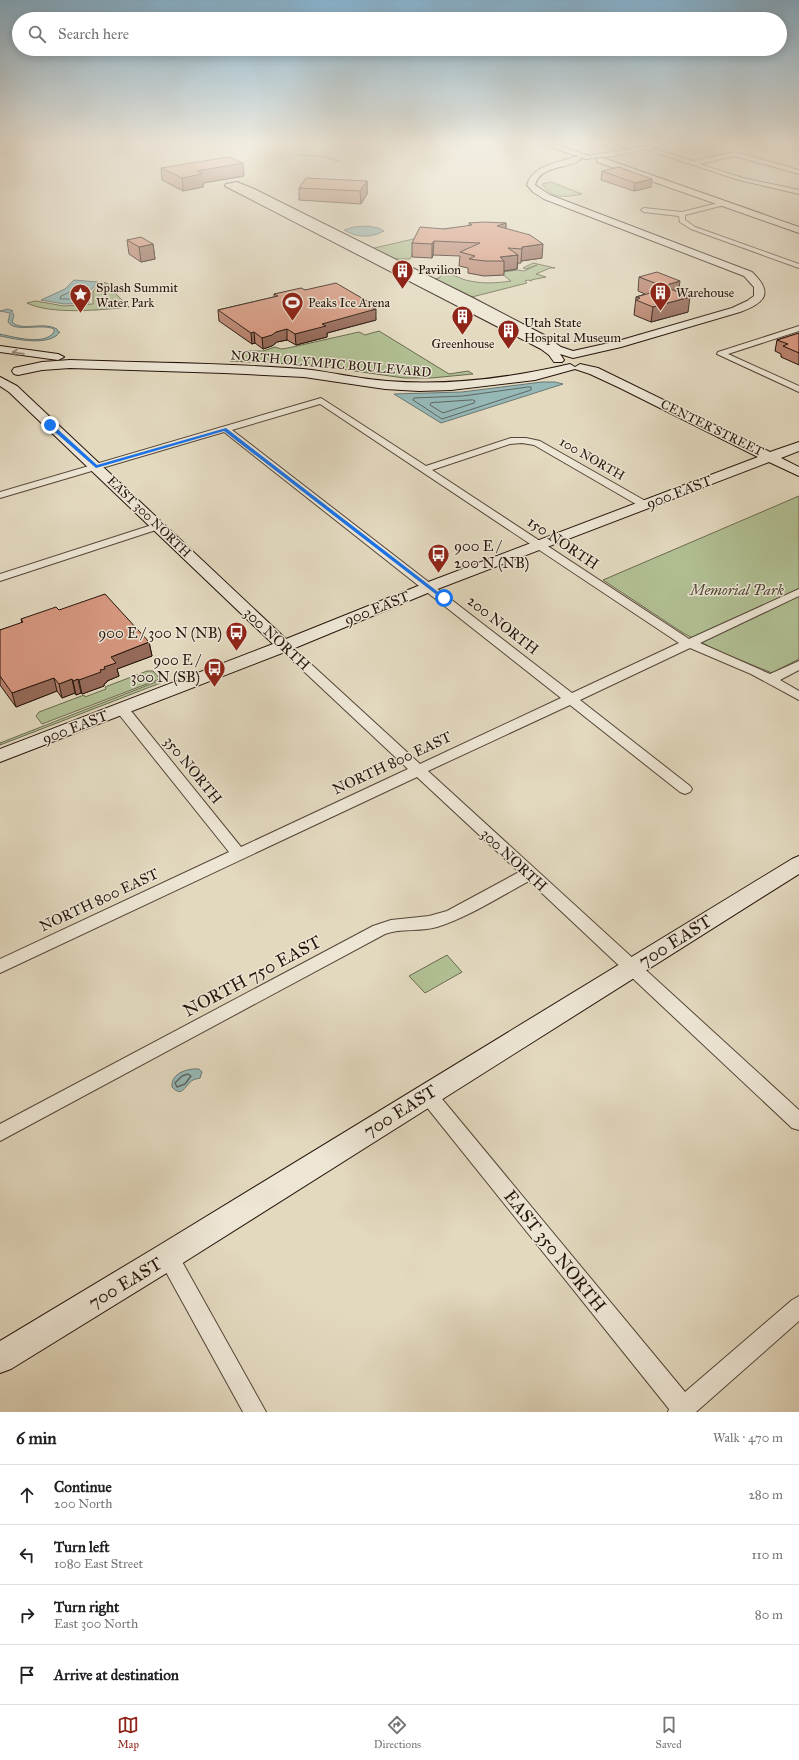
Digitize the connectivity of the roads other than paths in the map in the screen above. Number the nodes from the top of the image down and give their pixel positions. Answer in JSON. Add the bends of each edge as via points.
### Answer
{"nodes":[{"id":1,"x":275,"y":207,"type":"edge"},
{"id":2,"x":574,"y":207,"type":"edge"},
{"id":3,"x":710,"y":207,"type":"edge"},
{"id":4,"x":731,"y":207,"type":"edge"},
{"id":5,"x":644,"y":210,"type":"dead end"},
{"id":6,"x":682,"y":214,"type":"junction"},
{"id":7,"x":799,"y":230,"type":"edge"},
{"id":8,"x":799,"y":266,"type":"edge"},
{"id":9,"x":799,"y":328,"type":"edge"},
{"id":10,"x":519,"y":330,"type":"junction"},
{"id":11,"x":621,"y":344,"type":"junction"},
{"id":12,"x":0,"y":349,"type":"edge"},
{"id":13,"x":573,"y":355,"type":"junction"},
{"id":14,"x":64,"y":358,"type":"junction"},
{"id":15,"x":558,"y":361,"type":"junction"},
{"id":16,"x":582,"y":365,"type":"junction"},
{"id":17,"x":13,"y":368,"type":"junction"},
{"id":18,"x":0,"y":377,"type":"edge"},
{"id":19,"x":0,"y":381,"type":"edge"},
{"id":20,"x":13,"y":389,"type":"junction"},
{"id":21,"x":799,"y":389,"type":"edge"},
{"id":22,"x":224,"y":429,"type":"junction"},
{"id":23,"x":799,"y":446,"type":"edge"},
{"id":24,"x":770,"y":457,"type":"junction"},
{"id":25,"x":96,"y":467,"type":"junction"},
{"id":26,"x":424,"y":470,"type":"junction"},
{"id":27,"x":799,"y":472,"type":"edge"},
{"id":28,"x":0,"y":495,"type":"edge"},
{"id":29,"x":645,"y":505,"type":"junction"},
{"id":30,"x":158,"y":526,"type":"junction"},
{"id":31,"x":539,"y":545,"type":"junction"},
{"id":32,"x":0,"y":578,"type":"edge"},
{"id":33,"x":429,"y":587,"type":"junction"},
{"id":34,"x":799,"y":592,"type":"edge"},
{"id":35,"x":231,"y":596,"type":"joint"},
{"id":36,"x":690,"y":644,"type":"junction"},
{"id":37,"x":284,"y":646,"type":"junction"},
{"id":38,"x":799,"y":665,"type":"edge"},
{"id":39,"x":771,"y":679,"type":"junction"},
{"id":40,"x":799,"y":696,"type":"edge"},
{"id":41,"x":572,"y":699,"type":"junction"},
{"id":42,"x":122,"y":709,"type":"junction"},
{"id":43,"x":0,"y":756,"type":"edge"},
{"id":44,"x":418,"y":770,"type":"junction"},
{"id":45,"x":685,"y":789,"type":"dead end"},
{"id":46,"x":238,"y":853,"type":"junction"},
{"id":47,"x":799,"y":864,"type":"edge"},
{"id":48,"x":529,"y":874,"type":"junction"},
{"id":49,"x":0,"y":966,"type":"edge"},
{"id":50,"x":631,"y":968,"type":"junction"},
{"id":51,"x":427,"y":1094,"type":"junction"},
{"id":52,"x":799,"y":1122,"type":"edge"},
{"id":53,"x":0,"y":1133,"type":"edge"},
{"id":54,"x":168,"y":1256,"type":"junction"},
{"id":55,"x":799,"y":1307,"type":"edge"},
{"id":56,"x":0,"y":1358,"type":"edge"},
{"id":57,"x":681,"y":1410,"type":"edge"},
{"id":58,"x":255,"y":1412,"type":"edge"}],
"edges":[{"from":1,"to":10,"type":"street"},
{"from":2,"to":11,"type":"street","via":[[748,274],[761,289],[757,300],[748,306]]},
{"from":3,"to":6,"type":"street"},
{"from":4,"to":7,"type":"street"},
{"from":5,"to":6,"type":"street"},
{"from":6,"to":8,"type":"street","via":[[682,221],[692,228]]},
{"from":9,"to":21,"type":"street","via":[[721,354]]},
{"from":10,"to":13,"type":"street","via":[[543,338],[557,349]]},
{"from":10,"to":15,"type":"street","via":[[549,350]]},
{"from":11,"to":13,"type":"street","name":"NORTH OLYMPIC BOULEVARD"},
{"from":11,"to":16,"type":"street","via":[[598,354]]},
{"from":14,"to":12,"type":"street","one_way":true},
{"from":13,"to":15,"type":"street","name":"NORTH OLYMPIC BOULEVARD","via":[[561,357]]},
{"from":13,"to":16,"type":"street","via":[[583,357]]},
{"from":14,"to":15,"type":"street","name":"NORTH OLYMPIC BOULEVARD","via":[[292,366],[424,382],[527,372],[549,368]]},
{"from":14,"to":17,"type":"street","name":"NORTH OLYMPIC BOULEVARD"},
{"from":15,"to":16,"type":"street","via":[[562,366]]},
{"from":16,"to":17,"type":"street","name":"NORTH OLYMPIC BOULEVARD","via":[[528,377],[419,387],[385,385],[304,373],[239,369],[70,364]]},
{"from":16,"to":24,"type":"street","name":"CENTER STREET"},
{"from":17,"to":18,"type":"street"},
{"from":17,"to":20,"type":"street"},
{"from":19,"to":20,"type":"street","name":"EAST 300 NORTH"},
{"from":20,"to":25,"type":"street","name":"EAST 300 NORTH"},
{"from":22,"to":25,"type":"street"},
{"from":22,"to":26,"type":"street","name":"150 NORTH","via":[[321,401]]},
{"from":22,"to":33,"type":"street","name":"200 NORTH"},
{"from":23,"to":24,"type":"street","name":"900 EAST"},
{"from":24,"to":27,"type":"street","name":"CENTER STREET"},
{"from":24,"to":29,"type":"street","name":"900 EAST"},
{"from":25,"to":28,"type":"street"},
{"from":25,"to":30,"type":"street","name":"EAST 300 NORTH"},
{"from":26,"to":29,"type":"street","name":"100 NORTH","via":[[507,442],[525,440],[537,443]]},
{"from":26,"to":31,"type":"street","name":"150 NORTH"},
{"from":29,"to":31,"type":"street","name":"900 EAST"},
{"from":30,"to":32,"type":"street"},
{"from":30,"to":35,"type":"street","name":"EAST 300 NORTH"},
{"from":31,"to":33,"type":"street","name":"900 EAST"},
{"from":31,"to":36,"type":"street","name":"150 NORTH"},
{"from":33,"to":37,"type":"street","name":"900 EAST"},
{"from":33,"to":41,"type":"street","name":"200 NORTH"},
{"from":34,"to":36,"type":"street","name":"NORTH 800 EAST"},
{"from":35,"to":37,"type":"street","name":"300 NORTH"},
{"from":36,"to":39,"type":"street","name":"150 NORTH"},
{"from":36,"to":41,"type":"street","name":"NORTH 800 EAST"},
{"from":37,"to":42,"type":"street","name":"900 EAST"},
{"from":37,"to":44,"type":"street","name":"300 NORTH"},
{"from":38,"to":39,"type":"street"},
{"from":39,"to":40,"type":"street","name":"150 NORTH"},
{"from":41,"to":44,"type":"street","name":"NORTH 800 EAST"},
{"from":41,"to":45,"type":"street","name":"200 NORTH"},
{"from":42,"to":43,"type":"street","name":"900 EAST"},
{"from":42,"to":46,"type":"street","name":"350 NORTH"},
{"from":44,"to":46,"type":"street","name":"NORTH 800 EAST"},
{"from":44,"to":48,"type":"street","name":"300 NORTH"},
{"from":46,"to":49,"type":"street","name":"NORTH 800 EAST"},
{"from":47,"to":50,"type":"street","name":"700 EAST"},
{"from":48,"to":50,"type":"street","name":"300 NORTH"},
{"from":48,"to":53,"type":"street","name":"NORTH 750 EAST","via":[[441,920],[402,923],[379,930]]},
{"from":50,"to":51,"type":"street","name":"700 EAST"},
{"from":50,"to":52,"type":"street","name":"300 NORTH"},
{"from":51,"to":54,"type":"street","name":"700 EAST"},
{"from":51,"to":57,"type":"street","name":"EAST 350 NORTH"},
{"from":54,"to":56,"type":"street","name":"700 EAST"},
{"from":54,"to":58,"type":"street"},
{"from":55,"to":57,"type":"street"}]}
